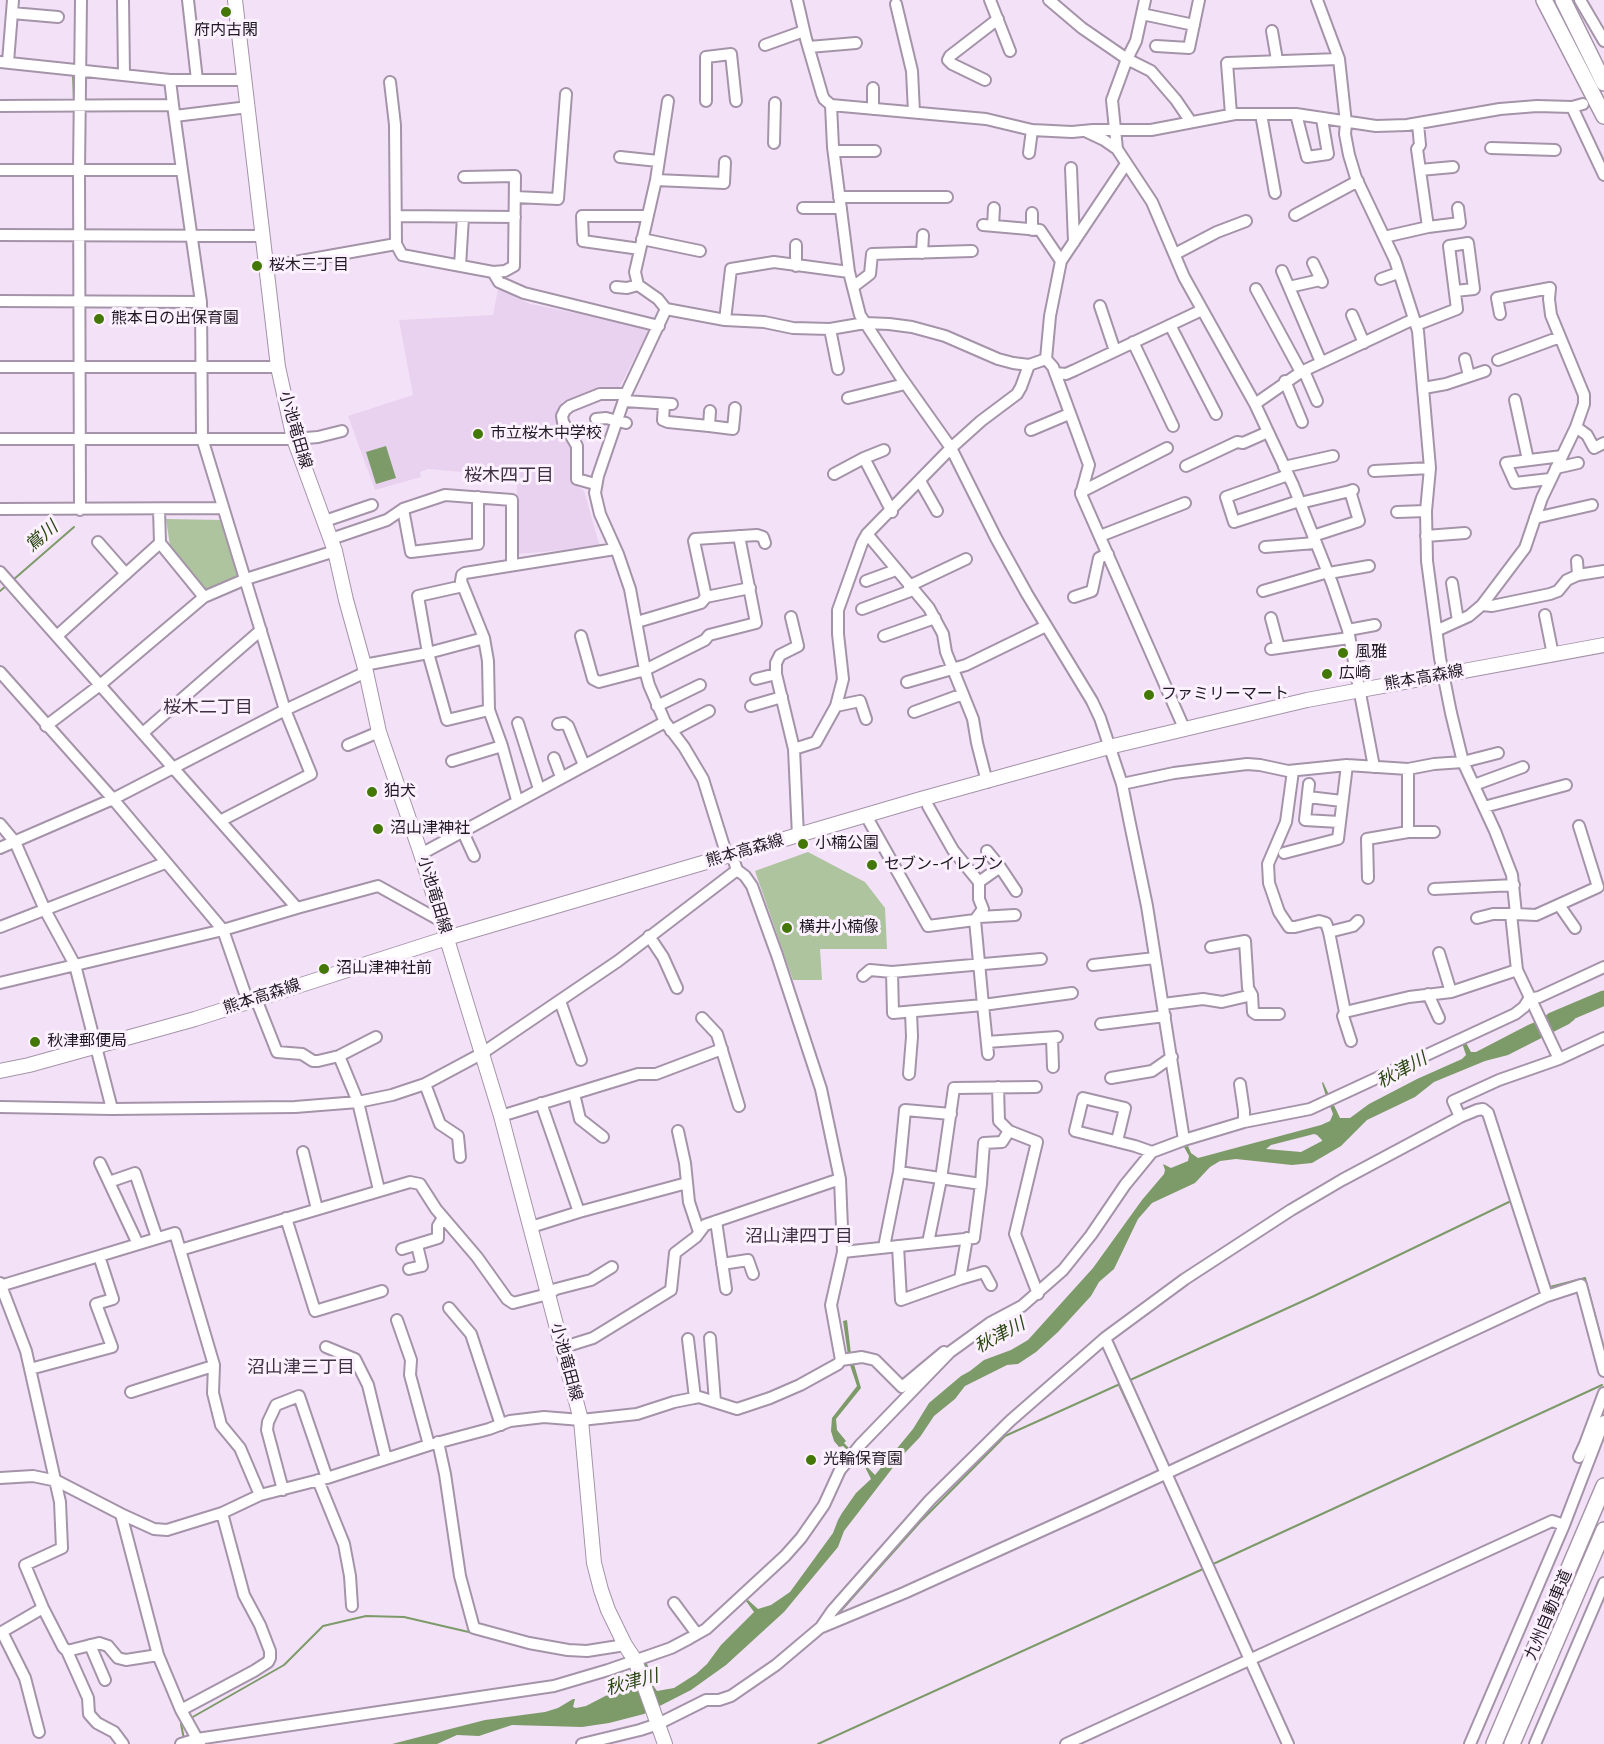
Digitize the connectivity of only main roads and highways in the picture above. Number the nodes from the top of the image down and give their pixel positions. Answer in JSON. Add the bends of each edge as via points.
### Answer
{"nodes":[{"id":1,"x":236,"y":0,"type":"edge"},
{"id":2,"x":1544,"y":0,"type":"edge"},
{"id":3,"x":1563,"y":0,"type":"edge"},
{"id":4,"x":1604,"y":83,"type":"edge"},
{"id":5,"x":1604,"y":116,"type":"edge"},
{"id":6,"x":1604,"y":645,"type":"edge"},
{"id":7,"x":447,"y":938,"type":"junction"},
{"id":8,"x":0,"y":1071,"type":"edge"},
{"id":9,"x":1604,"y":1486,"type":"edge"},
{"id":10,"x":1604,"y":1530,"type":"edge"},
{"id":11,"x":665,"y":1744,"type":"edge"},
{"id":12,"x":1494,"y":1744,"type":"edge"},
{"id":13,"x":1512,"y":1744,"type":"edge"}],
"edges":[{"from":1,"to":7,"type":"main road","name":"小池竜田線","via":[[278,367],[294,439],[333,545],[379,732]]},
{"from":2,"to":5,"type":"highway"},
{"from":3,"to":4,"type":"highway"},
{"from":6,"to":7,"type":"main road","name":"熊本高森線","via":[[1359,690],[1184,728]]},
{"from":7,"to":8,"type":"main road","name":"熊本高森線","via":[[195,1019]]},
{"from":7,"to":11,"type":"main road","name":"小池竜田線","via":[[501,1116],[580,1420],[594,1563],[608,1610],[635,1660]]},
{"from":9,"to":12,"type":"highway","name":"九州自動車道"},
{"from":10,"to":13,"type":"highway","name":"九州自動車道"}]}
